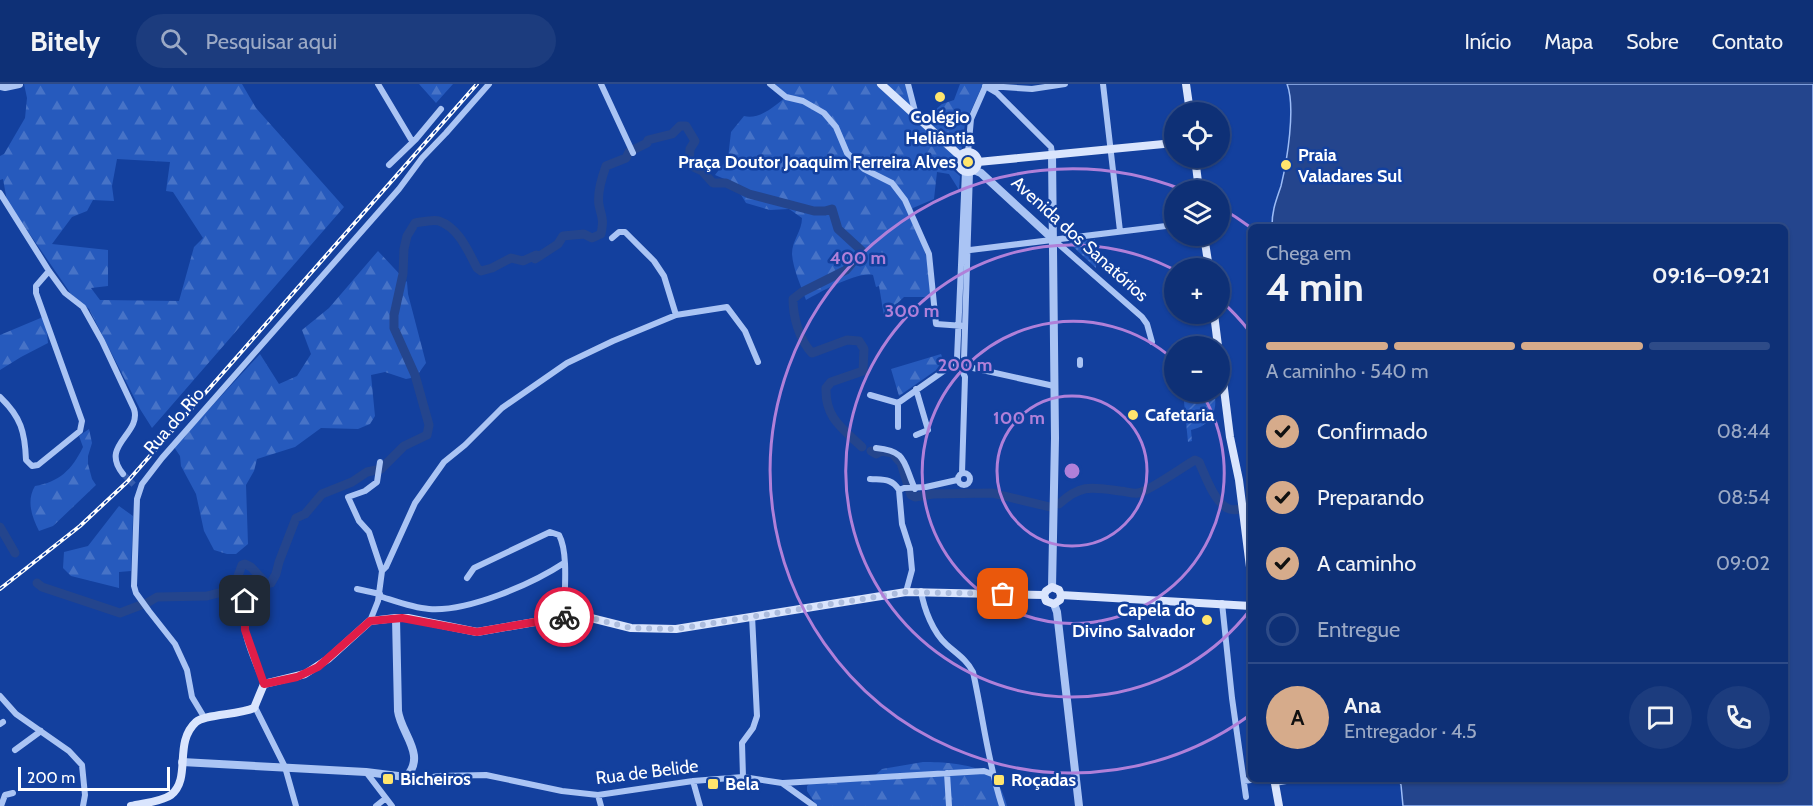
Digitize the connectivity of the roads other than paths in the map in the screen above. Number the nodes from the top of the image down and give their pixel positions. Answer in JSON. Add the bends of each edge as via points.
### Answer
{"nodes":[{"id":1,"x":19,"y":84,"type":"edge"},
{"id":2,"x":378,"y":84,"type":"edge"},
{"id":3,"x":489,"y":84,"type":"edge"},
{"id":4,"x":601,"y":84,"type":"edge"},
{"id":5,"x":771,"y":84,"type":"edge"},
{"id":6,"x":881,"y":84,"type":"edge"},
{"id":7,"x":908,"y":84,"type":"edge"},
{"id":8,"x":1065,"y":84,"type":"edge"},
{"id":9,"x":1103,"y":84,"type":"edge"},
{"id":10,"x":1186,"y":84,"type":"edge"},
{"id":11,"x":986,"y":85,"type":"edge"},
{"id":12,"x":1048,"y":85,"type":"edge"},
{"id":13,"x":0,"y":86,"type":"edge"},
{"id":14,"x":1189,"y":102,"type":"edge"},
{"id":15,"x":441,"y":109,"type":"dead end"},
{"id":16,"x":916,"y":115,"type":"junction"},
{"id":17,"x":412,"y":141,"type":"junction"},
{"id":18,"x":1164,"y":144,"type":"edge"},
{"id":19,"x":1110,"y":148,"type":"junction"},
{"id":20,"x":633,"y":151,"type":"dead end"},
{"id":21,"x":964,"y":154,"type":"junction"},
{"id":22,"x":1052,"y":154,"type":"junction"},
{"id":23,"x":388,"y":165,"type":"dead end"},
{"id":24,"x":972,"y":169,"type":"junction"},
{"id":25,"x":0,"y":193,"type":"edge"},
{"id":26,"x":1164,"y":226,"type":"edge"},
{"id":27,"x":1120,"y":231,"type":"junction"},
{"id":28,"x":612,"y":238,"type":"dead end"},
{"id":29,"x":1054,"y":240,"type":"junction"},
{"id":30,"x":964,"y":251,"type":"junction"},
{"id":31,"x":49,"y":271,"type":"junction"},
{"id":32,"x":676,"y":315,"type":"junction"},
{"id":33,"x":962,"y":326,"type":"junction"},
{"id":34,"x":1152,"y":342,"type":"dead end"},
{"id":35,"x":758,"y":362,"type":"dead end"},
{"id":36,"x":960,"y":363,"type":"junction"},
{"id":37,"x":1054,"y":386,"type":"junction"},
{"id":38,"x":916,"y":389,"type":"junction"},
{"id":39,"x":870,"y":395,"type":"dead end"},
{"id":40,"x":0,"y":397,"type":"edge"},
{"id":41,"x":1226,"y":402,"type":"edge"},
{"id":42,"x":898,"y":403,"type":"junction"},
{"id":43,"x":898,"y":427,"type":"dead end"},
{"id":44,"x":916,"y":435,"type":"dead end"},
{"id":45,"x":876,"y":448,"type":"dead end"},
{"id":46,"x":380,"y":468,"type":"dead end"},
{"id":47,"x":962,"y":473,"type":"junction"},
{"id":48,"x":123,"y":474,"type":"tunnel mouth"},
{"id":49,"x":870,"y":479,"type":"dead end"},
{"id":50,"x":957,"y":480,"type":"junction"},
{"id":51,"x":907,"y":489,"type":"junction"},
{"id":52,"x":1248,"y":550,"type":"edge"},
{"id":53,"x":564,"y":562,"type":"junction"},
{"id":54,"x":382,"y":571,"type":"junction"},
{"id":55,"x":467,"y":578,"type":"dead end"},
{"id":56,"x":1052,"y":587,"type":"junction"},
{"id":57,"x":237,"y":588,"type":"dead end"},
{"id":58,"x":357,"y":589,"type":"dead end"},
{"id":59,"x":921,"y":591,"type":"junction"},
{"id":60,"x":906,"y":592,"type":"junction"},
{"id":61,"x":380,"y":595,"type":"junction"},
{"id":62,"x":1044,"y":595,"type":"junction"},
{"id":63,"x":1061,"y":595,"type":"junction"},
{"id":64,"x":1222,"y":603,"type":"junction"},
{"id":65,"x":1054,"y":604,"type":"junction"},
{"id":66,"x":1248,"y":606,"type":"edge"},
{"id":67,"x":752,"y":616,"type":"junction"},
{"id":68,"x":564,"y":617,"type":"junction"},
{"id":69,"x":396,"y":618,"type":"junction"},
{"id":70,"x":370,"y":621,"type":"junction"},
{"id":71,"x":264,"y":684,"type":"junction"},
{"id":72,"x":0,"y":696,"type":"edge"},
{"id":73,"x":255,"y":706,"type":"junction"},
{"id":74,"x":204,"y":717,"type":"junction"},
{"id":75,"x":40,"y":730,"type":"junction"},
{"id":76,"x":15,"y":750,"type":"dead end"},
{"id":77,"x":182,"y":762,"type":"junction"},
{"id":78,"x":285,"y":767,"type":"junction"},
{"id":79,"x":366,"y":772,"type":"junction"},
{"id":80,"x":947,"y":773,"type":"junction"},
{"id":81,"x":992,"y":774,"type":"junction"},
{"id":82,"x":406,"y":777,"type":"junction"},
{"id":83,"x":743,"y":777,"type":"junction"},
{"id":84,"x":693,"y":781,"type":"junction"},
{"id":85,"x":1248,"y":781,"type":"edge"},
{"id":86,"x":1244,"y":782,"type":"junction"},
{"id":87,"x":1274,"y":782,"type":"edge"},
{"id":88,"x":782,"y":783,"type":"junction"},
{"id":89,"x":13,"y":793,"type":"dead end"},
{"id":90,"x":598,"y":795,"type":"junction"},
{"id":91,"x":1246,"y":797,"type":"dead end"},
{"id":92,"x":386,"y":798,"type":"junction"},
{"id":93,"x":1,"y":806,"type":"edge"},
{"id":94,"x":83,"y":806,"type":"edge"},
{"id":95,"x":131,"y":806,"type":"edge"},
{"id":96,"x":296,"y":806,"type":"edge"},
{"id":97,"x":376,"y":806,"type":"edge"},
{"id":98,"x":392,"y":806,"type":"edge"},
{"id":99,"x":601,"y":806,"type":"edge"},
{"id":100,"x":699,"y":806,"type":"edge"},
{"id":101,"x":814,"y":806,"type":"edge"},
{"id":102,"x":949,"y":806,"type":"edge"},
{"id":103,"x":1002,"y":806,"type":"edge"},
{"id":104,"x":1079,"y":806,"type":"edge"},
{"id":105,"x":1279,"y":806,"type":"edge"}],
"edges":[{"from":1,"to":13,"type":"street"},
{"from":2,"to":17,"type":"street"},
{"from":3,"to":74,"type":"street","name":"Rua do Rio","via":[[137,488],[134,586],[175,644],[188,670],[192,697]]},
{"from":4,"to":20,"type":"street"},
{"from":5,"to":33,"type":"street","via":[[786,97],[824,113],[836,127],[847,153],[864,169],[892,183],[905,200],[928,254],[936,324]]},
{"from":6,"to":16,"type":"main road","name":"Avenida dos Sanatórios"},
{"from":7,"to":16,"type":"street"},
{"from":8,"to":12,"type":"street"},
{"from":9,"to":19,"type":"street"},
{"from":10,"to":14,"type":"main road"},
{"from":11,"to":12,"type":"street"},
{"from":11,"to":21,"type":"street","via":[[971,119]]},
{"from":11,"to":22,"type":"street","via":[[1044,139]]},
{"from":15,"to":17,"type":"street"},
{"from":16,"to":21,"type":"main road","name":"Avenida dos Sanatórios"},
{"from":17,"to":23,"type":"street"},
{"from":18,"to":19,"type":"main road"},
{"from":19,"to":22,"type":"main road"},
{"from":19,"to":27,"type":"street"},
{"from":21,"to":24,"type":"main road","name":"Avenida dos Sanatórios","via":[[959,165]]},
{"from":21,"to":24,"type":"main road","name":"Avenida dos Sanatórios","via":[[976,156]]},
{"from":22,"to":24,"type":"main road"},
{"from":22,"to":29,"type":"street"},
{"from":24,"to":29,"type":"street","name":"Avenida dos Sanatórios"},
{"from":24,"to":30,"type":"street"},
{"from":25,"to":31,"type":"street"},
{"from":26,"to":27,"type":"street"},
{"from":27,"to":29,"type":"street"},
{"from":28,"to":32,"type":"street","via":[[625,232],[654,261],[664,276]]},
{"from":29,"to":30,"type":"street"},
{"from":29,"to":34,"type":"street","name":"Avenida dos Sanatórios","via":[[1142,317]]},
{"from":29,"to":37,"type":"street"},
{"from":30,"to":33,"type":"street"},
{"from":31,"to":40,"type":"street","via":[[36,286],[36,293],[82,421],[80,431],[32,466],[26,460],[26,437],[21,424]]},
{"from":31,"to":48,"type":"street","via":[[65,293],[83,307],[136,412],[117,448],[116,462]]},
{"from":32,"to":35,"type":"street","via":[[727,307],[745,331]]},
{"from":32,"to":54,"type":"street","via":[[567,363],[502,408],[444,462],[415,503]]},
{"from":33,"to":36,"type":"street"},
{"from":36,"to":37,"type":"street"},
{"from":36,"to":38,"type":"street"},
{"from":36,"to":47,"type":"street","via":[[964,377]]},
{"from":37,"to":56,"type":"street"},
{"from":38,"to":42,"type":"street"},
{"from":38,"to":44,"type":"street","via":[[928,430]]},
{"from":39,"to":42,"type":"street"},
{"from":41,"to":52,"type":"main road"},
{"from":42,"to":43,"type":"street"},
{"from":45,"to":51,"type":"street","via":[[900,454]]},
{"from":46,"to":54,"type":"street","via":[[371,487],[348,497],[358,521],[369,532]]},
{"from":47,"to":50,"type":"street"},
{"from":47,"to":50,"type":"street","via":[[969,476],[968,484],[962,486]]},
{"from":49,"to":51,"type":"street","via":[[888,480]]},
{"from":50,"to":51,"type":"street"},
{"from":51,"to":60,"type":"street","via":[[902,524],[912,570]]},
{"from":53,"to":55,"type":"street","via":[[563,541],[550,532],[474,568]]},
{"from":53,"to":61,"type":"street","via":[[489,599],[456,607],[431,610]]},
{"from":53,"to":68,"type":"street"},
{"from":54,"to":61,"type":"street"},
{"from":56,"to":62,"type":"main road"},
{"from":56,"to":63,"type":"main road"},
{"from":57,"to":71,"type":"street","via":[[244,595],[245,630]]},
{"from":58,"to":61,"type":"street"},
{"from":59,"to":60,"type":"main road"},
{"from":59,"to":62,"type":"main road"},
{"from":59,"to":81,"type":"street","via":[[939,638],[969,663],[973,672]]},
{"from":60,"to":67,"type":"main road"},
{"from":61,"to":70,"type":"street"},
{"from":62,"to":65,"type":"main road","via":[[1046,601]]},
{"from":63,"to":64,"type":"main road"},
{"from":63,"to":65,"type":"main road"},
{"from":64,"to":66,"type":"main road"},
{"from":64,"to":86,"type":"street"},
{"from":65,"to":104,"type":"street"},
{"from":67,"to":68,"type":"main road","via":[[653,630]]},
{"from":67,"to":83,"type":"street","via":[[757,716],[742,743]]},
{"from":68,"to":69,"type":"main road","via":[[477,632]]},
{"from":69,"to":70,"type":"main road"},
{"from":69,"to":82,"type":"street","via":[[398,711],[414,748],[412,769]]},
{"from":70,"to":71,"type":"main road","via":[[318,667],[297,677]]},
{"from":71,"to":73,"type":"main road"},
{"from":72,"to":75,"type":"street","via":[[16,714]]},
{"from":73,"to":74,"type":"main road"},
{"from":73,"to":78,"type":"street"},
{"from":74,"to":77,"type":"main road","via":[[184,740]]},
{"from":75,"to":76,"type":"street"},
{"from":75,"to":94,"type":"street","via":[[69,750],[82,765]]},
{"from":77,"to":78,"type":"street"},
{"from":77,"to":95,"type":"main road","via":[[182,778],[170,796]]},
{"from":78,"to":79,"type":"street"},
{"from":78,"to":96,"type":"street"},
{"from":79,"to":82,"type":"street"},
{"from":79,"to":92,"type":"street"},
{"from":80,"to":81,"type":"street"},
{"from":80,"to":88,"type":"street"},
{"from":80,"to":102,"type":"street"},
{"from":81,"to":103,"type":"street"},
{"from":82,"to":90,"type":"street","name":"Rua de Belide","via":[[418,780],[486,775]]},
{"from":83,"to":84,"type":"street","name":"Rua de Belide"},
{"from":83,"to":88,"type":"street","name":"Rua de Belide"},
{"from":84,"to":90,"type":"street","name":"Rua de Belide"},
{"from":84,"to":100,"type":"street"},
{"from":85,"to":86,"type":"street"},
{"from":86,"to":91,"type":"street"},
{"from":87,"to":105,"type":"main road"},
{"from":88,"to":101,"type":"street","name":"Rua de Belide"},
{"from":89,"to":93,"type":"street","via":[[5,795]]},
{"from":90,"to":99,"type":"street"},
{"from":92,"to":97,"type":"street"},
{"from":92,"to":98,"type":"street"}]}
